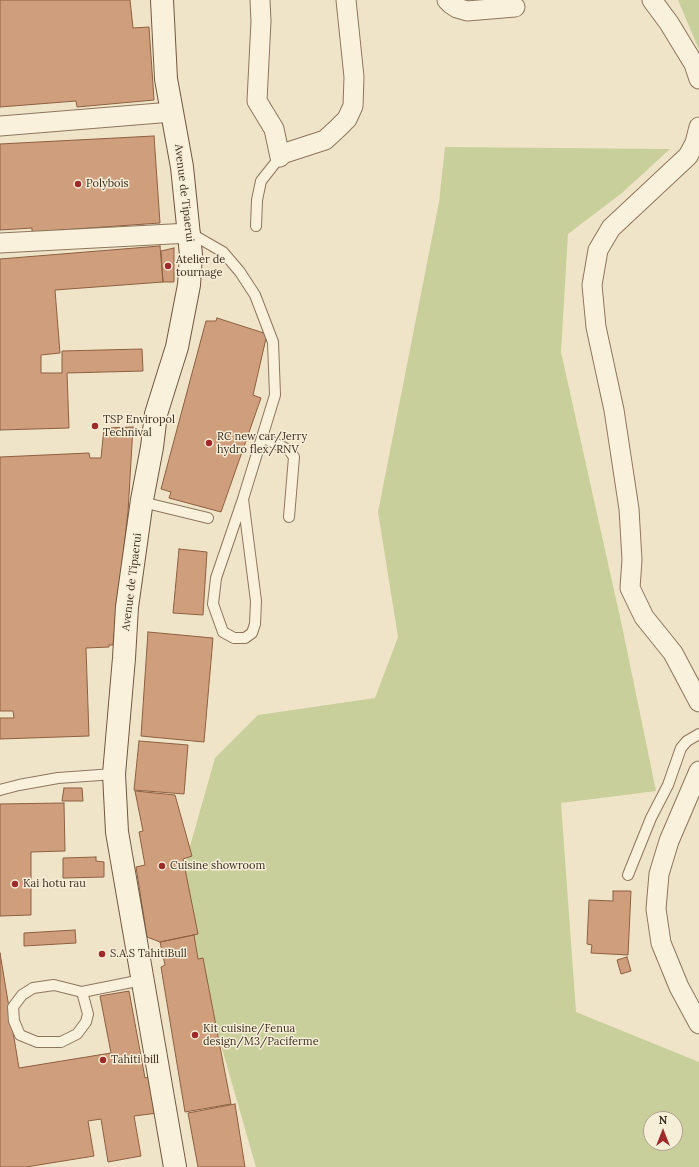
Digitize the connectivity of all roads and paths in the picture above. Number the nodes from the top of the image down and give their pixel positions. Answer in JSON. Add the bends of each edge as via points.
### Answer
{"nodes":[{"id":1,"x":162,"y":0,"type":"edge"},
{"id":2,"x":260,"y":0,"type":"edge"},
{"id":3,"x":346,"y":0,"type":"edge"},
{"id":4,"x":447,"y":0,"type":"edge"},
{"id":5,"x":652,"y":0,"type":"edge"},
{"id":6,"x":515,"y":7,"type":"dead end"},
{"id":7,"x":699,"y":79,"type":"edge"},
{"id":8,"x":172,"y":112,"type":"junction"},
{"id":9,"x":0,"y":126,"type":"edge"},
{"id":10,"x":699,"y":127,"type":"edge"},
{"id":11,"x":280,"y":157,"type":"junction"},
{"id":12,"x":256,"y":226,"type":"dead end"},
{"id":13,"x":190,"y":233,"type":"junction"},
{"id":14,"x":0,"y":243,"type":"edge"},
{"id":15,"x":262,"y":438,"type":"junction"},
{"id":16,"x":243,"y":499,"type":"junction"},
{"id":17,"x":142,"y":502,"type":"junction"},
{"id":18,"x":289,"y":517,"type":"dead end"},
{"id":19,"x":208,"y":518,"type":"dead end"},
{"id":20,"x":699,"y":702,"type":"edge"},
{"id":21,"x":699,"y":734,"type":"edge"},
{"id":22,"x":699,"y":771,"type":"edge"},
{"id":23,"x":114,"y":774,"type":"junction"},
{"id":24,"x":0,"y":790,"type":"edge"},
{"id":25,"x":628,"y":875,"type":"dead end"},
{"id":26,"x":142,"y":980,"type":"junction"},
{"id":27,"x":82,"y":992,"type":"junction"},
{"id":28,"x":699,"y":1024,"type":"edge"},
{"id":29,"x":174,"y":1167,"type":"edge"}],
"edges":[{"from":1,"to":8,"type":"main road","name":"Avenue de Tipaerui","via":[[166,79]]},
{"from":2,"to":11,"type":"street","via":[[257,101],[274,129]]},
{"from":3,"to":11,"type":"street","via":[[354,77],[353,106],[347,119],[325,140],[282,154]]},
{"from":4,"to":6,"type":"street","via":[[457,8],[467,11]]},
{"from":5,"to":7,"type":"street","via":[[694,64]]},
{"from":8,"to":9,"type":"street"},
{"from":8,"to":13,"type":"main road","name":"Avenue de Tipaerui"},
{"from":10,"to":20,"type":"street","via":[[688,156],[611,228],[598,250],[592,285],[596,327],[614,410],[630,509],[630,588],[644,617],[673,653]]},
{"from":11,"to":12,"type":"lane","via":[[261,181]]},
{"from":13,"to":14,"type":"street"},
{"from":13,"to":15,"type":"lane","via":[[223,252],[240,272],[255,295],[273,342],[275,395]]},
{"from":13,"to":17,"type":"main road","name":"Avenue de Tipaerui","via":[[189,284],[177,347],[156,414]]},
{"from":15,"to":16,"type":"lane"},
{"from":15,"to":18,"type":"lane","via":[[289,450],[294,457]]},
{"from":16,"to":16,"type":"lane","via":[[216,578],[213,604],[223,632],[234,638],[244,638],[252,633],[255,624],[256,601]]},
{"from":17,"to":19,"type":"lane"},
{"from":17,"to":23,"type":"main road","name":"Avenue de Tipaerui","via":[[127,607]]},
{"from":21,"to":25,"type":"lane","via":[[681,748],[668,785],[651,818]]},
{"from":22,"to":28,"type":"street","via":[[669,841],[659,874],[656,909],[661,943]]},
{"from":23,"to":24,"type":"lane","via":[[58,778]]},
{"from":23,"to":26,"type":"main road","name":"Avenue de Tipaerui","via":[[117,832]]},
{"from":26,"to":27,"type":"lane"},
{"from":26,"to":29,"type":"main road","name":"Avenue de Tipaerui"},
{"from":27,"to":27,"type":"lane","via":[[54,985],[33,988],[13,1007],[14,1021],[20,1035],[37,1042],[61,1042],[76,1034],[86,1022],[88,1014]]}]}
